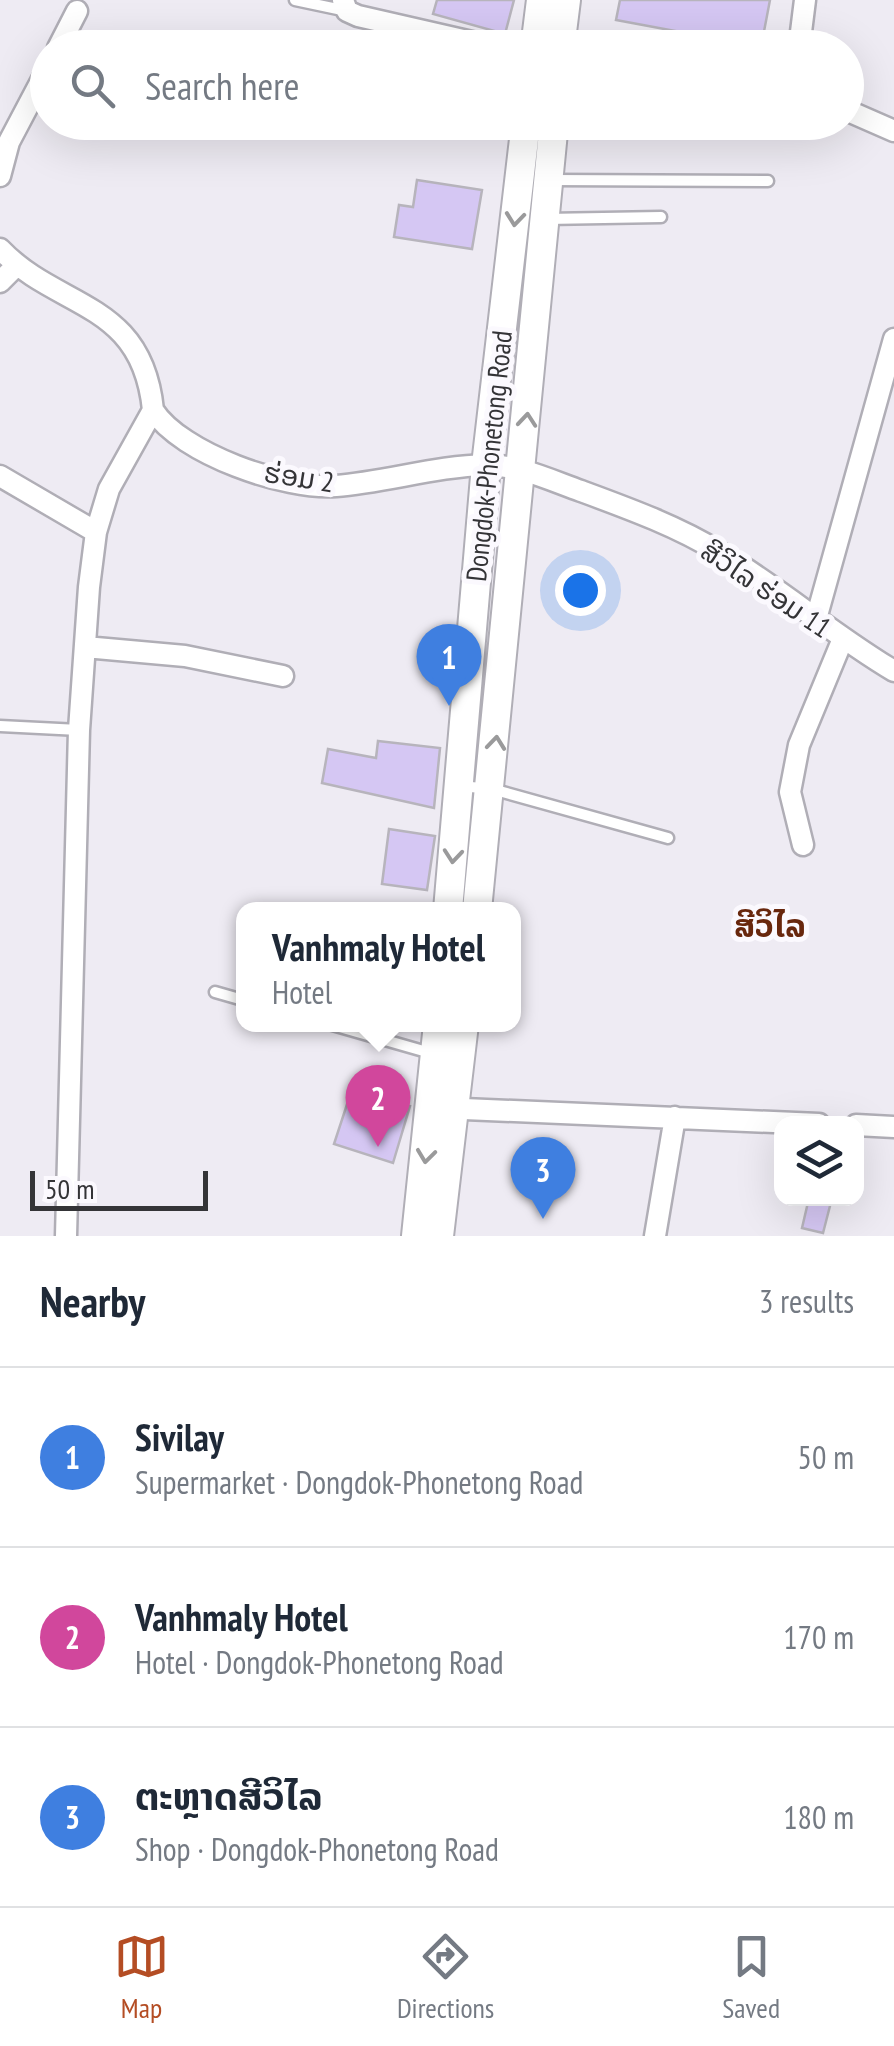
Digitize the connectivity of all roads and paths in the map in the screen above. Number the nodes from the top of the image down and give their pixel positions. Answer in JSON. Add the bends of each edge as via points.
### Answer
{"nodes":[{"id":1,"x":295,"y":0,"type":"edge"},
{"id":2,"x":541,"y":0,"type":"edge"},
{"id":3,"x":566,"y":0,"type":"edge"},
{"id":4,"x":805,"y":0,"type":"edge"},
{"id":5,"x":345,"y":6,"type":"edge"},
{"id":6,"x":77,"y":11,"type":"dead end"},
{"id":7,"x":67,"y":30,"type":"edge"},
{"id":8,"x":432,"y":30,"type":"edge"},
{"id":9,"x":537,"y":30,"type":"edge"},
{"id":10,"x":562,"y":30,"type":"edge"},
{"id":11,"x":801,"y":30,"type":"edge"},
{"id":12,"x":30,"y":101,"type":"edge"},
{"id":13,"x":864,"y":118,"type":"edge"},
{"id":14,"x":894,"y":131,"type":"edge"},
{"id":15,"x":524,"y":140,"type":"edge"},
{"id":16,"x":552,"y":140,"type":"edge"},
{"id":17,"x":0,"y":176,"type":"edge"},
{"id":18,"x":549,"y":180,"type":"junction"},
{"id":19,"x":768,"y":181,"type":"dead end"},
{"id":20,"x":660,"y":216,"type":"dead end"},
{"id":21,"x":545,"y":219,"type":"junction"},
{"id":22,"x":0,"y":249,"type":"edge"},
{"id":23,"x":16,"y":266,"type":"junction"},
{"id":24,"x":0,"y":282,"type":"edge"},
{"id":25,"x":894,"y":339,"type":"edge"},
{"id":26,"x":154,"y":410,"type":"junction"},
{"id":27,"x":486,"y":465,"type":"junction"},
{"id":28,"x":523,"y":470,"type":"junction"},
{"id":29,"x":0,"y":476,"type":"edge"},
{"id":30,"x":96,"y":532,"type":"junction"},
{"id":31,"x":816,"y":619,"type":"junction"},
{"id":32,"x":842,"y":641,"type":"junction"},
{"id":33,"x":85,"y":646,"type":"junction"},
{"id":34,"x":894,"y":672,"type":"edge"},
{"id":35,"x":282,"y":676,"type":"dead end"},
{"id":36,"x":0,"y":726,"type":"edge"},
{"id":37,"x":79,"y":730,"type":"junction"},
{"id":38,"x":459,"y":786,"type":"junction"},
{"id":39,"x":492,"y":788,"type":"junction"},
{"id":40,"x":668,"y":838,"type":"dead end"},
{"id":41,"x":803,"y":845,"type":"dead end"},
{"id":42,"x":449,"y":902,"type":"edge"},
{"id":43,"x":478,"y":902,"type":"edge"},
{"id":44,"x":215,"y":992,"type":"dead end"},
{"id":45,"x":236,"y":998,"type":"edge"},
{"id":46,"x":357,"y":1032,"type":"edge"},
{"id":47,"x":440,"y":1032,"type":"edge"},
{"id":48,"x":460,"y":1032,"type":"edge"},
{"id":49,"x":447,"y":1058,"type":"junction"},
{"id":50,"x":443,"y":1108,"type":"junction"},
{"id":51,"x":675,"y":1117,"type":"junction"},
{"id":52,"x":891,"y":1121,"type":"edge"},
{"id":53,"x":774,"y":1122,"type":"edge"},
{"id":54,"x":864,"y":1124,"type":"edge"},
{"id":55,"x":66,"y":1236,"type":"edge"},
{"id":56,"x":416,"y":1236,"type":"edge"},
{"id":57,"x":440,"y":1236,"type":"edge"},
{"id":58,"x":655,"y":1236,"type":"edge"}],
"edges":[{"from":1,"to":5,"type":"lane"},
{"from":2,"to":9,"type":"main road"},
{"from":3,"to":10,"type":"main road"},
{"from":4,"to":11,"type":"street"},
{"from":5,"to":8,"type":"street"},
{"from":6,"to":7,"type":"street"},
{"from":12,"to":17,"type":"street","via":[[8,142]]},
{"from":13,"to":14,"type":"street"},
{"from":15,"to":27,"type":"main road","name":"Dongdok-Phonetong Road","one_way":true},
{"from":16,"to":18,"type":"main road","name":"Dongdok-Phonetong Road"},
{"from":18,"to":19,"type":"lane"},
{"from":18,"to":21,"type":"main road","name":"Dongdok-Phonetong Road"},
{"from":20,"to":21,"type":"lane"},
{"from":28,"to":21,"type":"main road","name":"Dongdok-Phonetong Road","one_way":true},
{"from":22,"to":23,"type":"street"},
{"from":23,"to":24,"type":"street"},
{"from":23,"to":26,"type":"street","via":[[105,317],[145,369]]},
{"from":25,"to":31,"type":"street"},
{"from":26,"to":27,"type":"street","name":"ຮ່ອມ 2","via":[[173,433],[220,460],[291,481],[331,487]]},
{"from":26,"to":30,"type":"street","via":[[122,461]]},
{"from":27,"to":28,"type":"street","name":"ຮ່ອມ 2"},
{"from":27,"to":38,"type":"main road","name":"Dongdok-Phonetong Road"},
{"from":28,"to":31,"type":"street","name":"ສີວິໄລ ຮ່ອມ 11","via":[[630,509],[718,551]]},
{"from":39,"to":28,"type":"main road","name":"Dongdok-Phonetong Road","one_way":true},
{"from":29,"to":30,"type":"street"},
{"from":30,"to":33,"type":"street"},
{"from":31,"to":32,"type":"street","name":"ສີວິໄລ ຮ່ອມ 11"},
{"from":32,"to":34,"type":"street","name":"ສີວິໄລ ຮ່ອມ 11"},
{"from":32,"to":41,"type":"street","via":[[800,746],[790,792]]},
{"from":33,"to":35,"type":"street","via":[[185,656]]},
{"from":33,"to":37,"type":"street"},
{"from":36,"to":37,"type":"lane"},
{"from":37,"to":55,"type":"street"},
{"from":38,"to":39,"type":"lane"},
{"from":38,"to":42,"type":"main road","name":"Dongdok-Phonetong Road","one_way":true},
{"from":39,"to":40,"type":"lane"},
{"from":39,"to":43,"type":"main road","name":"Dongdok-Phonetong Road"},
{"from":44,"to":45,"type":"lane"},
{"from":46,"to":49,"type":"lane"},
{"from":47,"to":49,"type":"main road"},
{"from":48,"to":49,"type":"main road"},
{"from":49,"to":50,"type":"main road"},
{"from":50,"to":51,"type":"street"},
{"from":50,"to":56,"type":"main road","one_way":true},
{"from":50,"to":57,"type":"main road"},
{"from":51,"to":53,"type":"street"},
{"from":51,"to":58,"type":"street"},
{"from":52,"to":54,"type":"street"}]}
